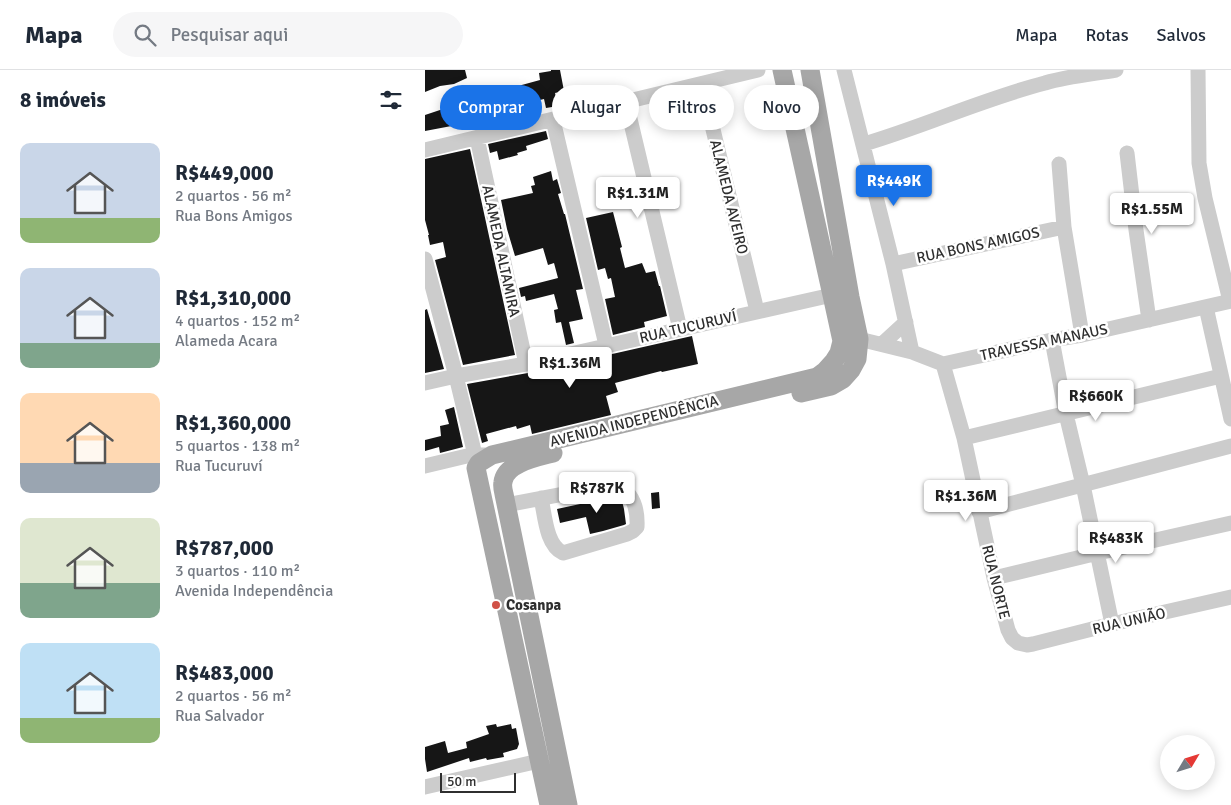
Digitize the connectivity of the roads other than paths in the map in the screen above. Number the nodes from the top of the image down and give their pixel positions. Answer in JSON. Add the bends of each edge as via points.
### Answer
{"nodes":[{"id":1,"x":758,"y":70,"type":"edge"},
{"id":2,"x":782,"y":70,"type":"edge"},
{"id":3,"x":809,"y":70,"type":"edge"},
{"id":4,"x":844,"y":70,"type":"edge"},
{"id":5,"x":1116,"y":70,"type":"edge"},
{"id":6,"x":1198,"y":70,"type":"edge"},
{"id":7,"x":702,"y":84,"type":"junction"},
{"id":8,"x":639,"y":99,"type":"edge"},
{"id":9,"x":552,"y":120,"type":"edge"},
{"id":10,"x":555,"y":130,"type":"edge"},
{"id":11,"x":633,"y":130,"type":"edge"},
{"id":12,"x":477,"y":138,"type":"junction"},
{"id":13,"x":863,"y":144,"type":"junction"},
{"id":14,"x":425,"y":150,"type":"edge"},
{"id":15,"x":1127,"y":153,"type":"dead end"},
{"id":16,"x":1059,"y":164,"type":"dead end"},
{"id":17,"x":1064,"y":227,"type":"junction"},
{"id":18,"x":425,"y":259,"type":"edge"},
{"id":19,"x":893,"y":264,"type":"junction"},
{"id":20,"x":833,"y":295,"type":"junction"},
{"id":21,"x":1231,"y":301,"type":"edge"},
{"id":22,"x":1206,"y":307,"type":"junction"},
{"id":23,"x":757,"y":311,"type":"junction"},
{"id":24,"x":1149,"y":320,"type":"junction"},
{"id":25,"x":905,"y":322,"type":"junction"},
{"id":26,"x":680,"y":329,"type":"junction"},
{"id":27,"x":1082,"y":335,"type":"junction"},
{"id":28,"x":859,"y":339,"type":"junction"},
{"id":29,"x":1052,"y":340,"type":"junction"},
{"id":30,"x":882,"y":344,"type":"junction"},
{"id":31,"x":606,"y":345,"type":"junction"},
{"id":32,"x":912,"y":352,"type":"junction"},
{"id":33,"x":526,"y":364,"type":"junction"},
{"id":34,"x":943,"y":364,"type":"junction"},
{"id":35,"x":456,"y":376,"type":"junction"},
{"id":36,"x":1221,"y":376,"type":"junction"},
{"id":37,"x":425,"y":383,"type":"edge"},
{"id":38,"x":1066,"y":414,"type":"junction"},
{"id":39,"x":1231,"y":419,"type":"edge"},
{"id":40,"x":964,"y":438,"type":"junction"},
{"id":41,"x":1231,"y":446,"type":"edge"},
{"id":42,"x":481,"y":459,"type":"junction"},
{"id":43,"x":425,"y":466,"type":"edge"},
{"id":44,"x":1083,"y":485,"type":"junction"},
{"id":45,"x":541,"y":498,"type":"junction"},
{"id":46,"x":506,"y":505,"type":"junction"},
{"id":47,"x":979,"y":512,"type":"junction"},
{"id":48,"x":1231,"y":523,"type":"edge"},
{"id":49,"x":1098,"y":553,"type":"junction"},
{"id":50,"x":994,"y":578,"type":"junction"},
{"id":51,"x":1231,"y":598,"type":"edge"},
{"id":52,"x":1112,"y":624,"type":"junction"},
{"id":53,"x":1027,"y":644,"type":"joint"},
{"id":54,"x":539,"y":761,"type":"junction"},
{"id":55,"x":425,"y":787,"type":"edge"},
{"id":56,"x":561,"y":803,"type":"edge"}],
"edges":[{"from":1,"to":7,"type":"street"},
{"from":2,"to":20,"type":"main road","name":"AVENIDA INDEPENDÊNCIA"},
{"from":3,"to":28,"type":"main road","name":"AVENIDA INDEPENDÊNCIA"},
{"from":4,"to":13,"type":"street"},
{"from":5,"to":13,"type":"street","via":[[1029,87]]},
{"from":6,"to":21,"type":"street","via":[[1199,163]]},
{"from":7,"to":8,"type":"street"},
{"from":7,"to":23,"type":"street","name":"ALAMEDA AVEIRO"},
{"from":9,"to":12,"type":"street"},
{"from":10,"to":31,"type":"street"},
{"from":11,"to":26,"type":"street"},
{"from":12,"to":14,"type":"street"},
{"from":12,"to":33,"type":"street","name":"ALAMEDA ALTAMIRA"},
{"from":13,"to":19,"type":"street"},
{"from":15,"to":24,"type":"street"},
{"from":16,"to":17,"type":"street"},
{"from":17,"to":19,"type":"street","name":"RUA BONS AMIGOS"},
{"from":17,"to":27,"type":"street"},
{"from":18,"to":35,"type":"street"},
{"from":19,"to":25,"type":"street"},
{"from":20,"to":23,"type":"street","name":"RUA TUCURUVÍ"},
{"from":20,"to":42,"type":"main road","name":"AVENIDA INDEPENDÊNCIA","via":[[842,341],[834,361],[817,377]]},
{"from":21,"to":22,"type":"street","name":"TRAVESSA MANAUS"},
{"from":22,"to":24,"type":"street","name":"TRAVESSA MANAUS"},
{"from":22,"to":36,"type":"street"},
{"from":23,"to":26,"type":"street","name":"RUA TUCURUVÍ"},
{"from":24,"to":27,"type":"street","name":"TRAVESSA MANAUS"},
{"from":25,"to":30,"type":"street"},
{"from":25,"to":32,"type":"street"},
{"from":26,"to":31,"type":"street","name":"RUA TUCURUVÍ"},
{"from":27,"to":29,"type":"street","name":"TRAVESSA MANAUS"},
{"from":28,"to":30,"type":"street"},
{"from":28,"to":46,"type":"main road","name":"AVENIDA INDEPENDÊNCIA","via":[[857,359],[851,370],[831,386],[534,458],[511,468],[502,483]]},
{"from":29,"to":34,"type":"street","name":"TRAVESSA MANAUS"},
{"from":29,"to":38,"type":"street"},
{"from":30,"to":32,"type":"street"},
{"from":31,"to":33,"type":"street","name":"RUA TUCURUVÍ"},
{"from":32,"to":34,"type":"street"},
{"from":33,"to":35,"type":"street","name":"RUA TUCURUVÍ"},
{"from":34,"to":40,"type":"street","name":"RUA NORTE"},
{"from":35,"to":37,"type":"street","name":"RUA TUCURUVÍ"},
{"from":35,"to":42,"type":"street"},
{"from":36,"to":38,"type":"street"},
{"from":36,"to":39,"type":"street"},
{"from":38,"to":40,"type":"street"},
{"from":38,"to":44,"type":"street"},
{"from":40,"to":47,"type":"street","name":"RUA NORTE"},
{"from":41,"to":44,"type":"street"},
{"from":42,"to":43,"type":"street"},
{"from":42,"to":54,"type":"main road"},
{"from":44,"to":47,"type":"street"},
{"from":44,"to":49,"type":"street"},
{"from":45,"to":45,"type":"street","via":[[616,484],[625,489],[632,499],[637,526],[627,534],[563,554],[549,537]]},
{"from":45,"to":46,"type":"street"},
{"from":46,"to":56,"type":"main road","name":"AVENIDA INDEPENDÊNCIA"},
{"from":47,"to":50,"type":"street","name":"RUA NORTE"},
{"from":48,"to":49,"type":"street"},
{"from":49,"to":50,"type":"street"},
{"from":49,"to":52,"type":"street"},
{"from":50,"to":53,"type":"street","name":"RUA NORTE","via":[[1008,630],[1018,643]]},
{"from":51,"to":52,"type":"street","name":"RUA UNIÃO"},
{"from":52,"to":53,"type":"street","name":"RUA UNIÃO"},
{"from":54,"to":55,"type":"street"},
{"from":54,"to":56,"type":"main road","via":[[550,770]]}]}
